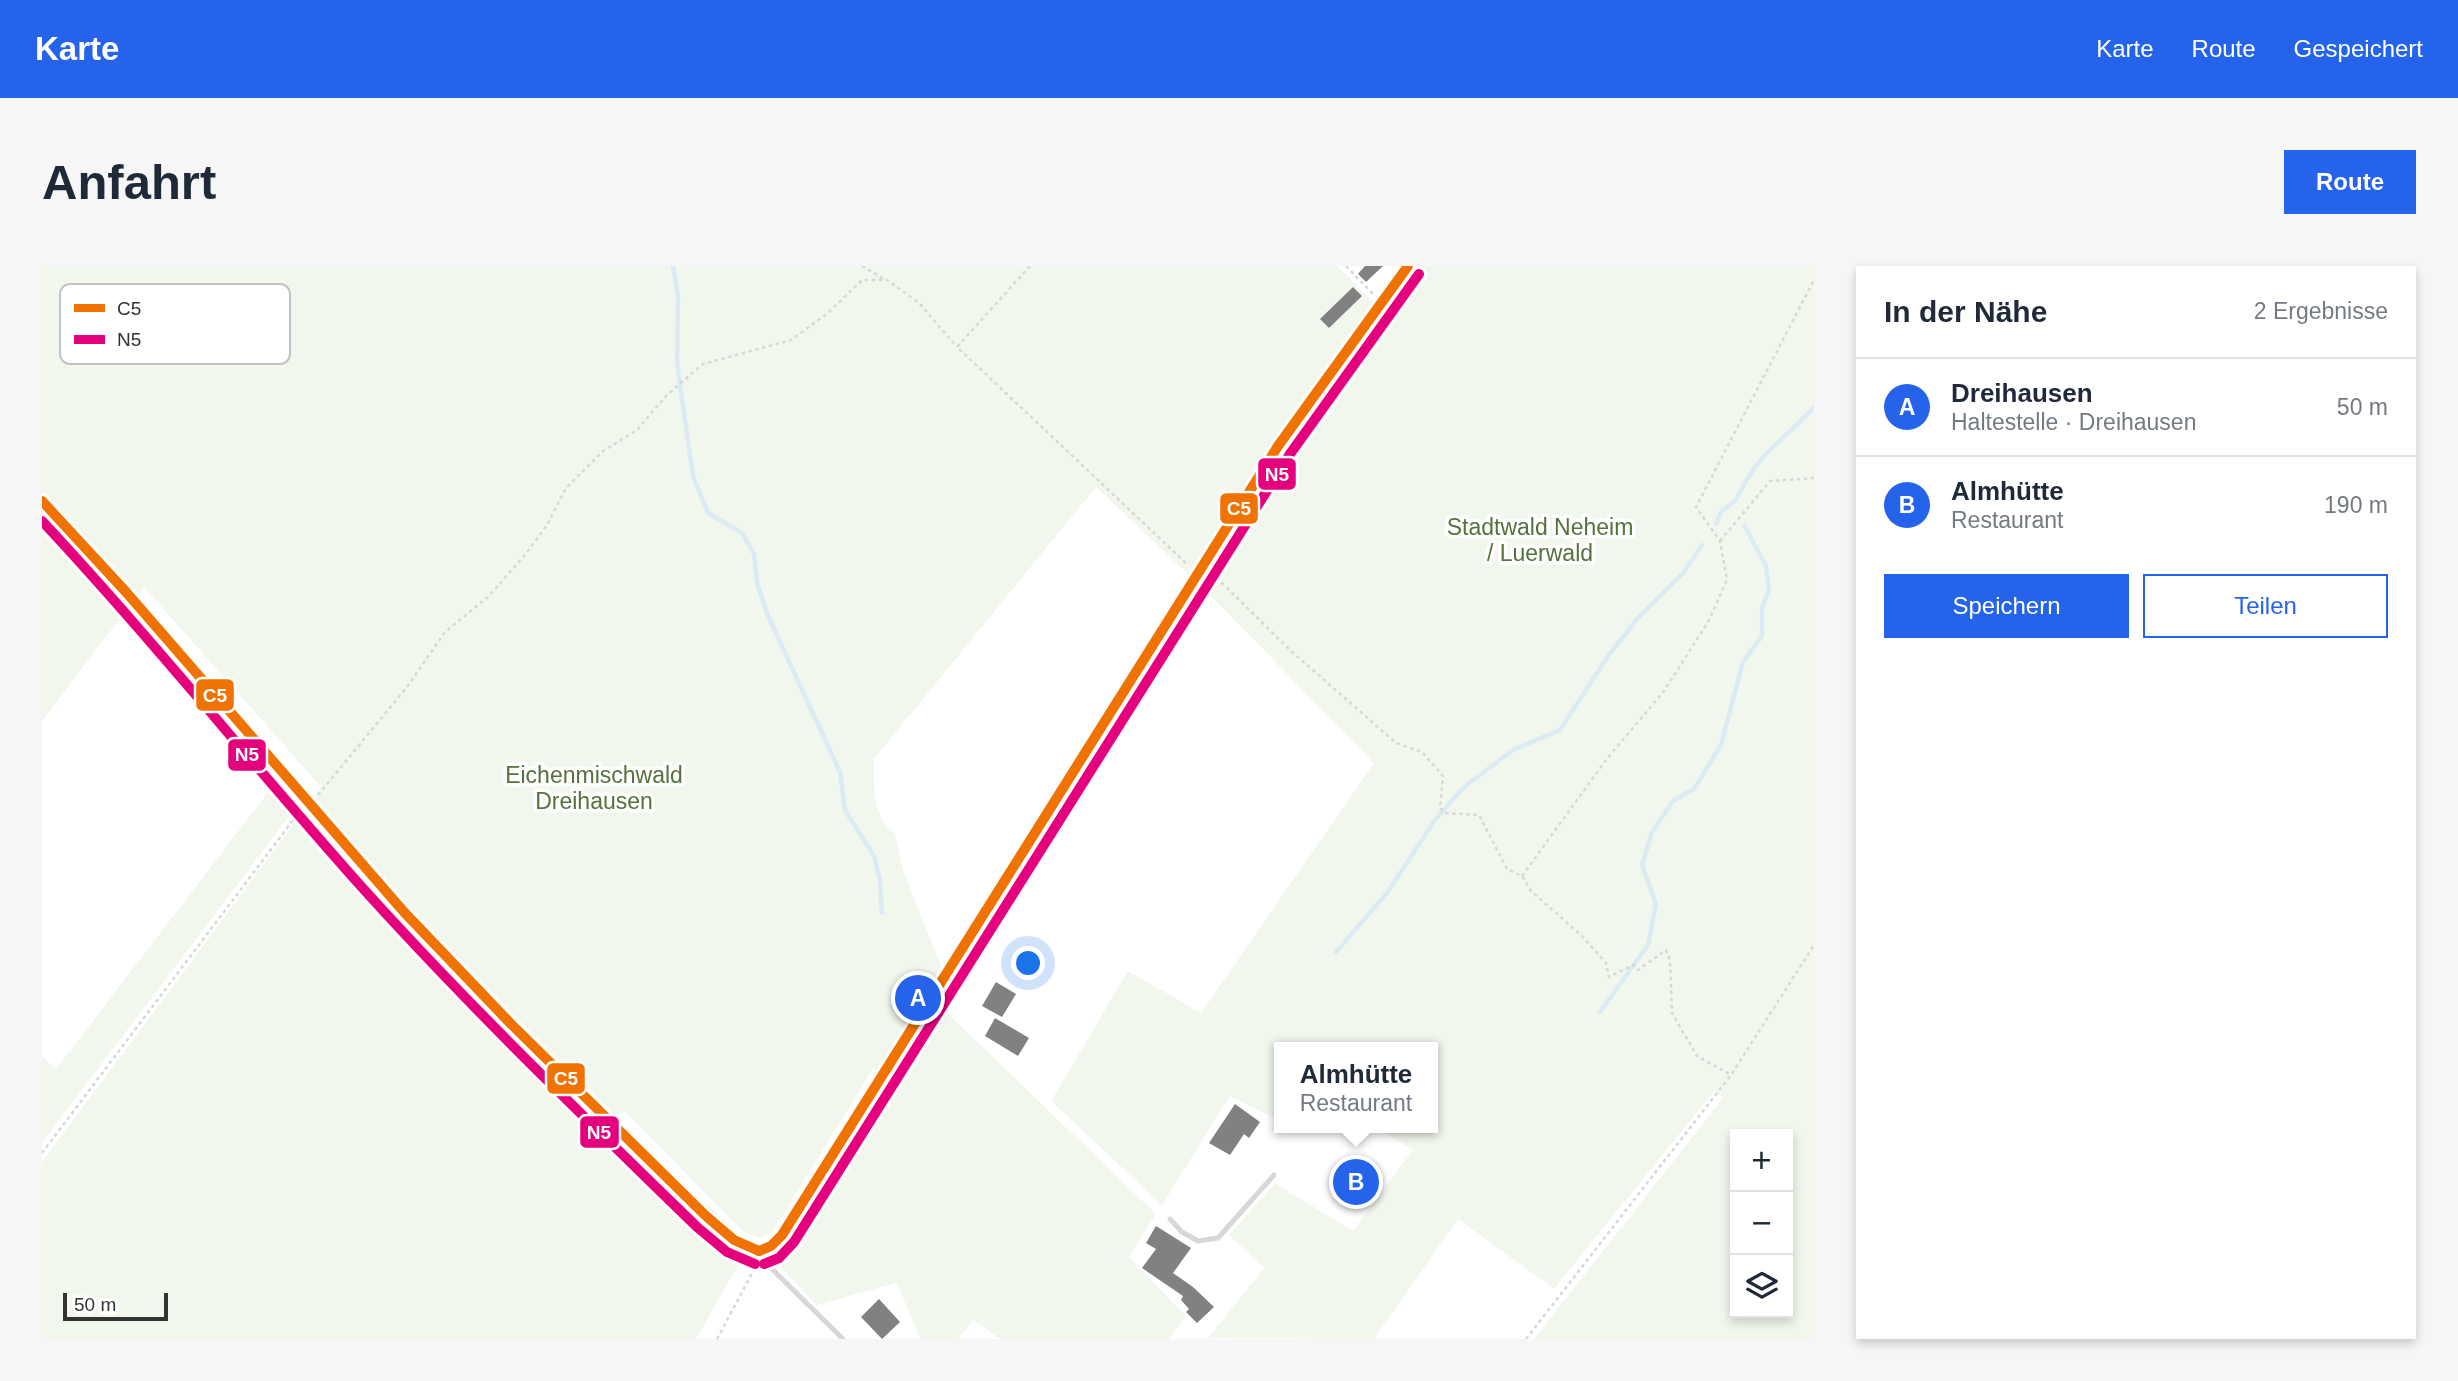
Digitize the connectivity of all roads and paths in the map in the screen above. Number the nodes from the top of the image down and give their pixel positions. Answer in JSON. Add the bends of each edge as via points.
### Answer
{"nodes":[{"id":1,"x":862,"y":266,"type":"edge"},
{"id":2,"x":1030,"y":266,"type":"edge"},
{"id":3,"x":1346,"y":266,"type":"edge"},
{"id":4,"x":1408,"y":266,"type":"edge"},
{"id":5,"x":887,"y":280,"type":"junction"},
{"id":6,"x":1814,"y":280,"type":"edge"},
{"id":7,"x":1381,"y":303,"type":"junction"},
{"id":8,"x":957,"y":346,"type":"junction"},
{"id":9,"x":1814,"y":478,"type":"edge"},
{"id":10,"x":42,"y":501,"type":"edge"},
{"id":11,"x":1720,"y":541,"type":"junction"},
{"id":12,"x":1197,"y":573,"type":"junction"},
{"id":13,"x":308,"y":805,"type":"junction"},
{"id":14,"x":1522,"y":876,"type":"junction"},
{"id":15,"x":1814,"y":945,"type":"edge"},
{"id":16,"x":1731,"y":1075,"type":"junction"},
{"id":17,"x":42,"y":1153,"type":"edge"},
{"id":18,"x":1274,"y":1175,"type":"dead end"},
{"id":19,"x":1170,"y":1219,"type":"dead end"},
{"id":20,"x":760,"y":1251,"type":"junction"},
{"id":21,"x":717,"y":1339,"type":"edge"},
{"id":22,"x":843,"y":1339,"type":"edge"},
{"id":23,"x":1526,"y":1339,"type":"edge"}],
"edges":[{"from":1,"to":5,"type":"path"},
{"from":2,"to":8,"type":"path"},
{"from":3,"to":7,"type":"path"},
{"from":4,"to":7,"type":"street"},
{"from":5,"to":8,"type":"path","via":[[919,303]]},
{"from":5,"to":13,"type":"path","via":[[862,280],[791,340],[703,364],[667,395],[637,430],[603,451],[566,488],[547,525],[507,576],[445,632],[407,687]]},
{"from":6,"to":11,"type":"path","via":[[1696,507]]},
{"from":7,"to":12,"type":"street","via":[[1278,446]]},
{"from":8,"to":12,"type":"path"},
{"from":9,"to":11,"type":"path","via":[[1770,481]]},
{"from":10,"to":13,"type":"street"},
{"from":11,"to":14,"type":"path","via":[[1727,580],[1708,622],[1664,691],[1606,760]]},
{"from":12,"to":14,"type":"path","via":[[1219,580],[1396,743],[1422,752],[1443,776],[1440,808],[1445,813],[1479,815],[1507,869]]},
{"from":12,"to":20,"type":"street","via":[[782,1235]]},
{"from":13,"to":17,"type":"path"},
{"from":13,"to":20,"type":"street","via":[[429,939],[614,1126],[733,1238]]},
{"from":14,"to":16,"type":"path","via":[[1531,891],[1606,963],[1609,977],[1633,965],[1638,970],[1666,950],[1672,1013],[1697,1056]]},
{"from":15,"to":16,"type":"path"},
{"from":16,"to":23,"type":"path"},
{"from":18,"to":19,"type":"lane","via":[[1218,1238],[1198,1241]]},
{"from":20,"to":21,"type":"path","via":[[755,1273]]},
{"from":20,"to":22,"type":"lane","via":[[772,1269]]}]}
